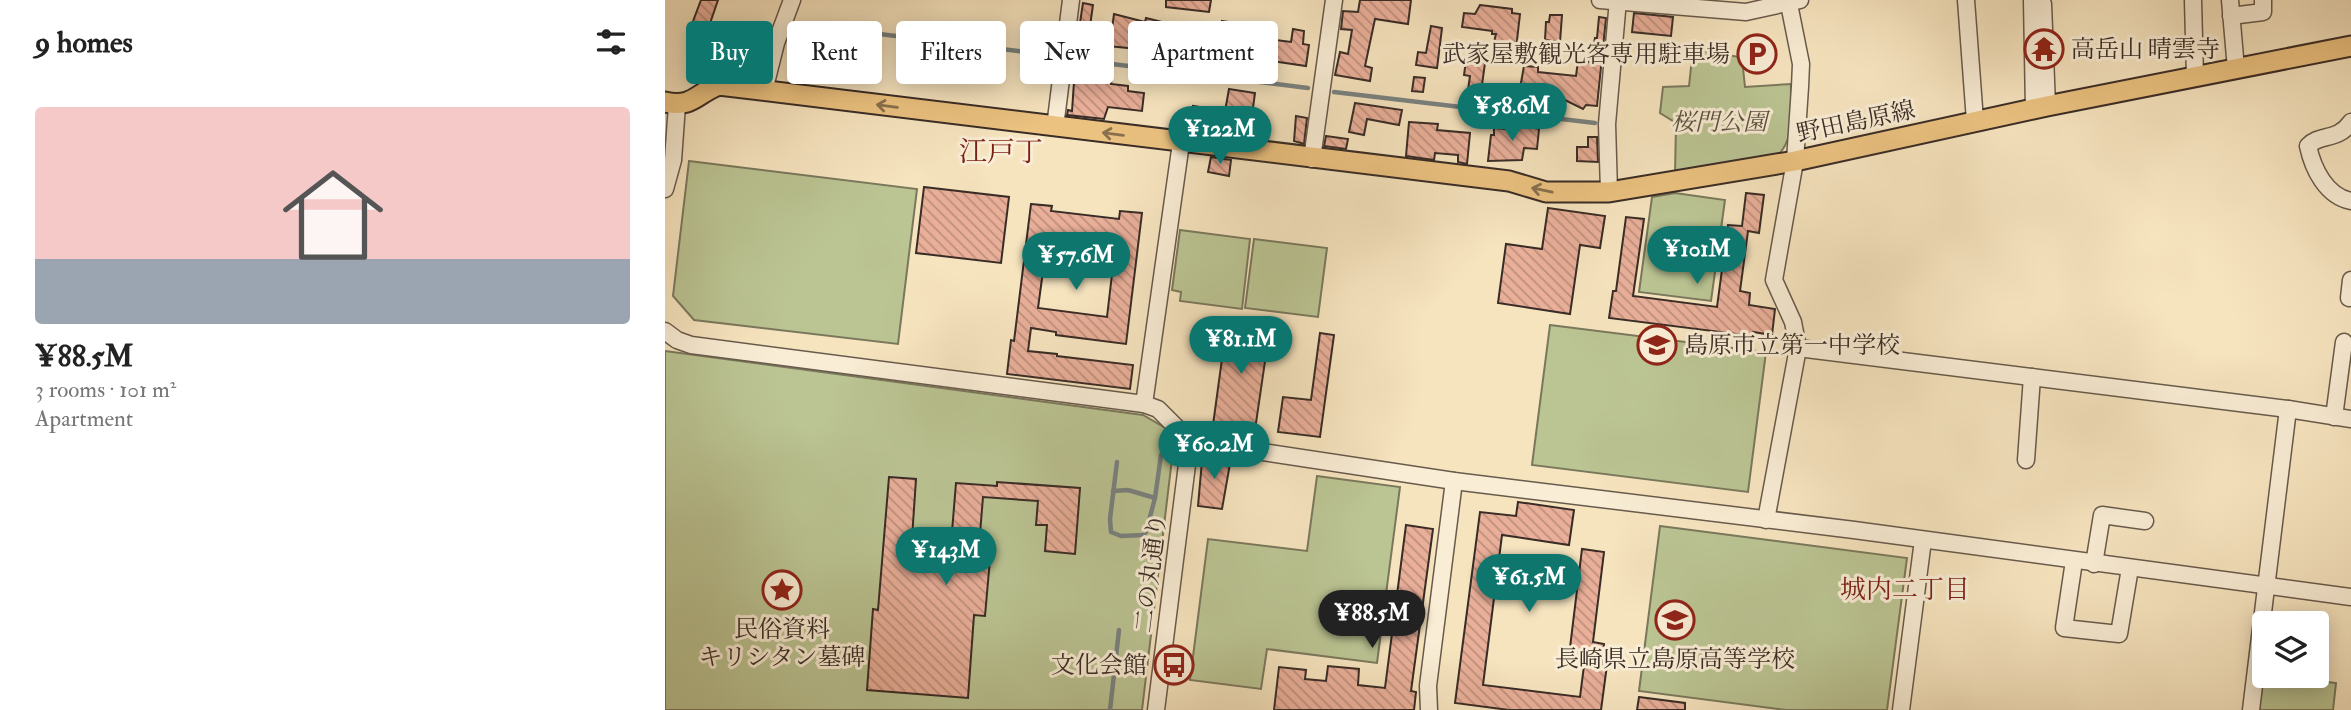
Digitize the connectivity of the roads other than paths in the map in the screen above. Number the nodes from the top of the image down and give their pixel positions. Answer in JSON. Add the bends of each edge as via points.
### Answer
{"nodes":[{"id":1,"x":792,"y":0,"type":"edge"},
{"id":2,"x":1071,"y":0,"type":"edge"},
{"id":3,"x":1334,"y":0,"type":"edge"},
{"id":4,"x":1600,"y":0,"type":"edge"},
{"id":5,"x":1966,"y":0,"type":"edge"},
{"id":6,"x":2032,"y":0,"type":"edge"},
{"id":7,"x":2042,"y":0,"type":"edge"},
{"id":8,"x":2193,"y":0,"type":"edge"},
{"id":9,"x":2263,"y":0,"type":"edge"},
{"id":10,"x":1618,"y":1,"type":"edge"},
{"id":11,"x":1794,"y":2,"type":"edge"},
{"id":12,"x":2231,"y":8,"type":"edge"},
{"id":13,"x":2351,"y":46,"type":"edge"},
{"id":14,"x":2236,"y":69,"type":"junction"},
{"id":15,"x":2195,"y":76,"type":"junction"},
{"id":16,"x":764,"y":91,"type":"junction"},
{"id":17,"x":671,"y":103,"type":"edge"},
{"id":18,"x":2040,"y":107,"type":"junction"},
{"id":19,"x":1975,"y":121,"type":"junction"},
{"id":20,"x":2351,"y":122,"type":"edge"},
{"id":21,"x":1055,"y":127,"type":"junction"},
{"id":22,"x":1181,"y":143,"type":"junction"},
{"id":23,"x":1312,"y":159,"type":"junction"},
{"id":24,"x":1795,"y":161,"type":"junction"},
{"id":25,"x":665,"y":189,"type":"edge"},
{"id":26,"x":1609,"y":192,"type":"junction"},
{"id":27,"x":2351,"y":201,"type":"edge"},
{"id":28,"x":2351,"y":280,"type":"edge"},
{"id":29,"x":2349,"y":298,"type":"edge"},
{"id":30,"x":665,"y":331,"type":"edge"},
{"id":31,"x":2344,"y":342,"type":"dead end"},
{"id":32,"x":1798,"y":348,"type":"junction"},
{"id":33,"x":2032,"y":377,"type":"junction"},
{"id":34,"x":1144,"y":404,"type":"junction"},
{"id":35,"x":2288,"y":409,"type":"junction"},
{"id":36,"x":2343,"y":418,"type":"edge"},
{"id":37,"x":1190,"y":441,"type":"junction"},
{"id":38,"x":2026,"y":460,"type":"dead end"},
{"id":39,"x":1454,"y":481,"type":"junction"},
{"id":40,"x":1766,"y":520,"type":"junction"},
{"id":41,"x":2145,"y":521,"type":"dead end"},
{"id":42,"x":1923,"y":540,"type":"junction"},
{"id":43,"x":2074,"y":561,"type":"junction"},
{"id":44,"x":2094,"y":564,"type":"junction"},
{"id":45,"x":2130,"y":568,"type":"junction"},
{"id":46,"x":2265,"y":586,"type":"junction"},
{"id":47,"x":2351,"y":597,"type":"edge"},
{"id":48,"x":1156,"y":710,"type":"edge"},
{"id":49,"x":1429,"y":710,"type":"edge"},
{"id":50,"x":1901,"y":710,"type":"edge"},
{"id":51,"x":2251,"y":710,"type":"edge"}],
"edges":[{"from":1,"to":16,"type":"street"},
{"from":2,"to":21,"type":"street"},
{"from":3,"to":23,"type":"street"},
{"from":4,"to":10,"type":"street"},
{"from":5,"to":19,"type":"street"},
{"from":6,"to":18,"type":"street"},
{"from":7,"to":18,"type":"street"},
{"from":8,"to":15,"type":"street"},
{"from":9,"to":12,"type":"street","via":[[2263,12]]},
{"from":10,"to":11,"type":"street","via":[[1746,12]]},
{"from":10,"to":26,"type":"street","via":[[1607,124]]},
{"from":11,"to":24,"type":"street","via":[[1801,64]]},
{"from":12,"to":14,"type":"street"},
{"from":13,"to":14,"type":"main road","name":"野田島原線"},
{"from":14,"to":15,"type":"main road","name":"野田島原線"},
{"from":15,"to":18,"type":"main road","name":"野田島原線"},
{"from":16,"to":17,"type":"main road","name":"野田島原線","via":[[719,85],[688,103]]},
{"from":21,"to":16,"type":"main road","name":"野田島原線","one_way":true},
{"from":17,"to":25,"type":"street","via":[[673,160]]},
{"from":18,"to":19,"type":"main road","name":"野田島原線"},
{"from":19,"to":24,"type":"main road","name":"野田島原線"},
{"from":20,"to":27,"type":"street","via":[[2339,135],[2308,146],[2326,187]]},
{"from":22,"to":21,"type":"main road","name":"野田島原線","one_way":true},
{"from":22,"to":23,"type":"main road","name":"野田島原線"},
{"from":22,"to":34,"type":"street"},
{"from":26,"to":23,"type":"main road","name":"野田島原線","one_way":true,"via":[[1546,192],[1509,181]]},
{"from":24,"to":26,"type":"main road","name":"野田島原線"},
{"from":24,"to":32,"type":"street","via":[[1774,280],[1793,322]]},
{"from":28,"to":29,"type":"street"},
{"from":30,"to":34,"type":"street","via":[[691,345]]},
{"from":31,"to":36,"type":"street"},
{"from":32,"to":33,"type":"street"},
{"from":32,"to":40,"type":"street"},
{"from":33,"to":35,"type":"street"},
{"from":33,"to":38,"type":"street"},
{"from":34,"to":37,"type":"street","via":[[1158,409]]},
{"from":35,"to":36,"type":"street"},
{"from":35,"to":46,"type":"street"},
{"from":37,"to":39,"type":"street"},
{"from":37,"to":48,"type":"street","name":"二の丸通り"},
{"from":39,"to":40,"type":"street"},
{"from":39,"to":49,"type":"street","via":[[1428,686]]},
{"from":40,"to":42,"type":"street"},
{"from":41,"to":44,"type":"street","via":[[2102,515]]},
{"from":42,"to":43,"type":"street"},
{"from":42,"to":50,"type":"street"},
{"from":43,"to":44,"type":"street"},
{"from":43,"to":45,"type":"street","via":[[2064,628],[2119,635]]},
{"from":44,"to":45,"type":"street"},
{"from":45,"to":46,"type":"street"},
{"from":46,"to":47,"type":"street"},
{"from":46,"to":51,"type":"street"}]}
